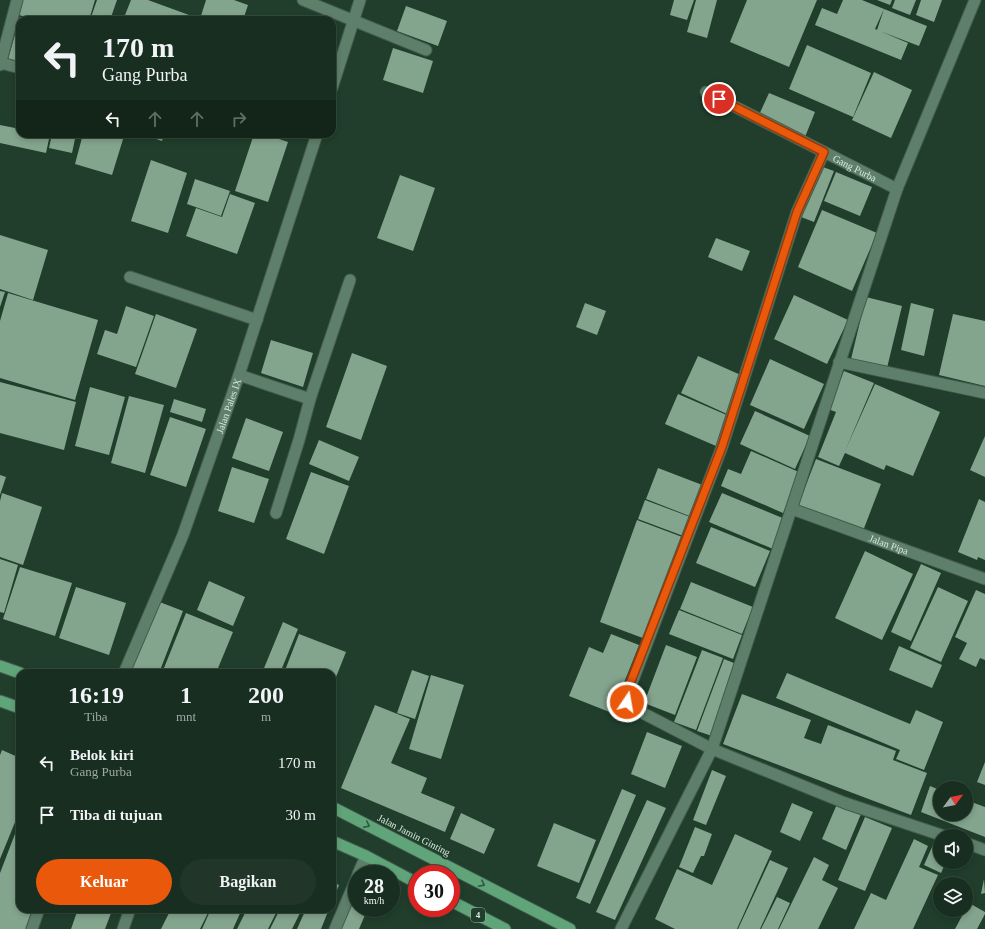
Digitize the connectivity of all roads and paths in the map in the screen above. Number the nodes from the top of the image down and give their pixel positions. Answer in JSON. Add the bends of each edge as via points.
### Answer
{"nodes":[{"id":1,"x":17,"y":0,"type":"edge"},
{"id":2,"x":303,"y":0,"type":"edge"},
{"id":3,"x":360,"y":0,"type":"edge"},
{"id":4,"x":972,"y":1,"type":"edge"},
{"id":5,"x":354,"y":21,"type":"junction"},
{"id":6,"x":426,"y":50,"type":"dead end"},
{"id":7,"x":0,"y":64,"type":"edge"},
{"id":8,"x":16,"y":67,"type":"edge"},
{"id":9,"x":336,"y":76,"type":"edge"},
{"id":10,"x":706,"y":92,"type":"dead end"},
{"id":11,"x":316,"y":138,"type":"edge"},
{"id":12,"x":824,"y":152,"type":"junction"},
{"id":13,"x":897,"y":189,"type":"junction"},
{"id":14,"x":130,"y":277,"type":"dead end"},
{"id":15,"x":350,"y":280,"type":"dead end"},
{"id":16,"x":257,"y":320,"type":"junction"},
{"id":17,"x":839,"y":362,"type":"junction"},
{"id":18,"x":239,"y":375,"type":"junction"},
{"id":19,"x":985,"y":393,"type":"edge"},
{"id":20,"x":310,"y":399,"type":"junction"},
{"id":21,"x":792,"y":509,"type":"junction"},
{"id":22,"x":276,"y":513,"type":"dead end"},
{"id":23,"x":985,"y":579,"type":"edge"},
{"id":24,"x":0,"y":666,"type":"edge"},
{"id":25,"x":126,"y":669,"type":"edge"},
{"id":26,"x":16,"y":672,"type":"edge"},
{"id":27,"x":0,"y":701,"type":"edge"},
{"id":28,"x":16,"y":707,"type":"edge"},
{"id":29,"x":712,"y":749,"type":"junction"},
{"id":30,"x":336,"y":809,"type":"edge"},
{"id":31,"x":933,"y":832,"type":"edge"},
{"id":32,"x":336,"y":843,"type":"edge"},
{"id":33,"x":973,"y":846,"type":"edge"},
{"id":34,"x":985,"y":850,"type":"edge"},
{"id":35,"x":366,"y":856,"type":"junction"},
{"id":36,"x":362,"y":865,"type":"edge"},
{"id":37,"x":408,"y":878,"type":"edge"},
{"id":38,"x":348,"y":899,"type":"edge"},
{"id":39,"x":460,"y":906,"type":"edge"},
{"id":40,"x":38,"y":913,"type":"edge"},
{"id":41,"x":129,"y":913,"type":"edge"},
{"id":42,"x":32,"y":929,"type":"edge"},
{"id":43,"x":123,"y":929,"type":"edge"},
{"id":44,"x":335,"y":929,"type":"edge"},
{"id":45,"x":506,"y":929,"type":"edge"},
{"id":46,"x":570,"y":929,"type":"edge"},
{"id":47,"x":621,"y":929,"type":"edge"}],
"edges":[{"from":1,"to":7,"type":"street"},
{"from":2,"to":5,"type":"street"},
{"from":3,"to":5,"type":"street"},
{"from":4,"to":13,"type":"street"},
{"from":5,"to":6,"type":"street"},
{"from":5,"to":9,"type":"street"},
{"from":7,"to":8,"type":"street"},
{"from":10,"to":12,"type":"street","name":"Gang Purba"},
{"from":11,"to":16,"type":"street","name":"Jalan Pales IX"},
{"from":12,"to":13,"type":"street","name":"Gang Purba"},
{"from":12,"to":29,"type":"street","via":[[797,212],[722,447],[626,694],[627,702],[633,708]]},
{"from":13,"to":17,"type":"street"},
{"from":14,"to":16,"type":"street"},
{"from":15,"to":20,"type":"street"},
{"from":16,"to":18,"type":"street","name":"Jalan Pales IX"},
{"from":17,"to":19,"type":"street"},
{"from":17,"to":21,"type":"street"},
{"from":18,"to":20,"type":"street"},
{"from":18,"to":25,"type":"street","name":"Jalan Pales IX","via":[[183,535]]},
{"from":20,"to":22,"type":"street"},
{"from":21,"to":23,"type":"street","name":"Jalan Pipa"},
{"from":21,"to":29,"type":"street"},
{"from":24,"to":26,"type":"highway"},
{"from":27,"to":28,"type":"highway"},
{"from":29,"to":31,"type":"street","via":[[845,803]]},
{"from":29,"to":47,"type":"street"},
{"from":30,"to":46,"type":"highway","name":"Jalan Jamin Ginting","one_way":true},
{"from":32,"to":35,"type":"highway"},
{"from":33,"to":34,"type":"street"},
{"from":35,"to":36,"type":"street"},
{"from":35,"to":37,"type":"highway"},
{"from":38,"to":44,"type":"street"},
{"from":39,"to":45,"type":"highway","number":"4"},
{"from":40,"to":42,"type":"street"},
{"from":41,"to":43,"type":"street"}]}
